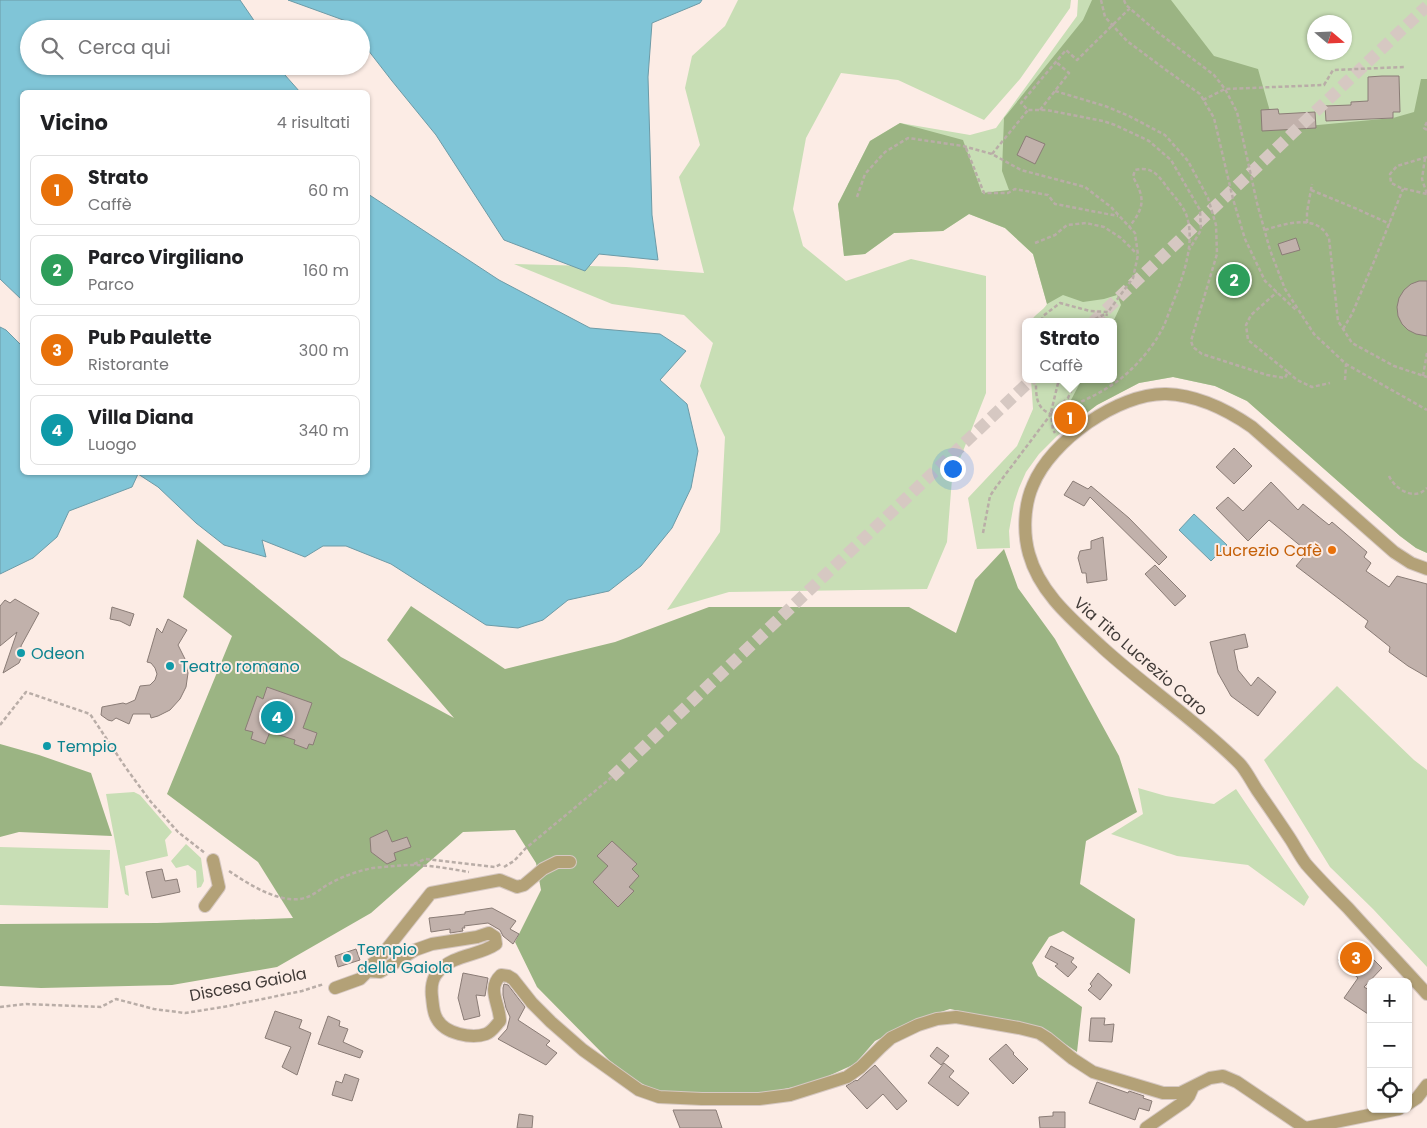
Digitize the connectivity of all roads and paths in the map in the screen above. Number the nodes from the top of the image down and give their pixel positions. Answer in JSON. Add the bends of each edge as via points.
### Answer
{"nodes":[{"id":1,"x":1101,"y":0,"type":"edge"},
{"id":2,"x":1124,"y":0,"type":"edge"},
{"id":3,"x":1130,"y":8,"type":"junction"},
{"id":4,"x":1111,"y":25,"type":"junction"},
{"id":5,"x":1056,"y":62,"type":"junction"},
{"id":6,"x":1406,"y":67,"type":"dead end"},
{"id":7,"x":1224,"y":89,"type":"junction"},
{"id":8,"x":1055,"y":90,"type":"junction"},
{"id":9,"x":1203,"y":100,"type":"junction"},
{"id":10,"x":1028,"y":110,"type":"junction"},
{"id":11,"x":1040,"y":110,"type":"junction"},
{"id":12,"x":1427,"y":122,"type":"edge"},
{"id":13,"x":1427,"y":130,"type":"edge"},
{"id":14,"x":966,"y":148,"type":"junction"},
{"id":15,"x":992,"y":154,"type":"junction"},
{"id":16,"x":1426,"y":157,"type":"edge"},
{"id":17,"x":1312,"y":184,"type":"dead end"},
{"id":18,"x":1403,"y":189,"type":"junction"},
{"id":19,"x":1311,"y":190,"type":"junction"},
{"id":20,"x":1427,"y":194,"type":"edge"},
{"id":21,"x":857,"y":197,"type":"dead end"},
{"id":22,"x":1120,"y":216,"type":"junction"},
{"id":23,"x":1307,"y":223,"type":"junction"},
{"id":24,"x":1390,"y":224,"type":"junction"},
{"id":25,"x":1129,"y":227,"type":"junction"},
{"id":26,"x":1265,"y":230,"type":"junction"},
{"id":27,"x":1035,"y":243,"type":"dead end"},
{"id":28,"x":1189,"y":250,"type":"junction"},
{"id":29,"x":1138,"y":255,"type":"junction"},
{"id":30,"x":1277,"y":292,"type":"junction"},
{"id":31,"x":1108,"y":312,"type":"junction"},
{"id":32,"x":1304,"y":317,"type":"junction"},
{"id":33,"x":1042,"y":318,"type":"edge"},
{"id":34,"x":1097,"y":318,"type":"edge"},
{"id":35,"x":1106,"y":318,"type":"edge"},
{"id":36,"x":1343,"y":329,"type":"junction"},
{"id":37,"x":1427,"y":353,"type":"edge"},
{"id":38,"x":1346,"y":364,"type":"junction"},
{"id":39,"x":1288,"y":372,"type":"junction"},
{"id":40,"x":1423,"y":376,"type":"junction"},
{"id":41,"x":1427,"y":377,"type":"edge"},
{"id":42,"x":1345,"y":380,"type":"dead end"},
{"id":43,"x":1117,"y":381,"type":"edge"},
{"id":44,"x":1036,"y":383,"type":"edge"},
{"id":45,"x":1058,"y":383,"type":"edge"},
{"id":46,"x":1074,"y":383,"type":"edge"},
{"id":47,"x":1114,"y":383,"type":"edge"},
{"id":48,"x":1330,"y":383,"type":"dead end"},
{"id":49,"x":1427,"y":410,"type":"edge"},
{"id":50,"x":1051,"y":414,"type":"junction"},
{"id":51,"x":1057,"y":436,"type":"dead end"},
{"id":52,"x":1389,"y":476,"type":"dead end"},
{"id":53,"x":1427,"y":488,"type":"edge"},
{"id":54,"x":982,"y":533,"type":"dead end"},
{"id":55,"x":1427,"y":569,"type":"edge"},
{"id":56,"x":0,"y":725,"type":"edge"},
{"id":57,"x":612,"y":777,"type":"tunnel mouth"},
{"id":58,"x":213,"y":860,"type":"junction"},
{"id":59,"x":514,"y":861,"type":"dead end"},
{"id":60,"x":570,"y":862,"type":"dead end"},
{"id":61,"x":412,"y":864,"type":"junction"},
{"id":62,"x":501,"y":864,"type":"dead end"},
{"id":63,"x":477,"y":872,"type":"dead end"},
{"id":64,"x":205,"y":906,"type":"dead end"},
{"id":65,"x":368,"y":971,"type":"junction"},
{"id":66,"x":332,"y":985,"type":"joint"},
{"id":67,"x":1427,"y":994,"type":"edge"},
{"id":68,"x":0,"y":1007,"type":"edge"},
{"id":69,"x":1427,"y":1085,"type":"edge"},
{"id":70,"x":1194,"y":1087,"type":"junction"},
{"id":71,"x":1412,"y":1101,"type":"edge"},
{"id":72,"x":1379,"y":1113,"type":"edge"},
{"id":73,"x":1146,"y":1128,"type":"edge"},
{"id":74,"x":1305,"y":1128,"type":"edge"}],
"edges":[{"from":1,"to":4,"type":"path","via":[[1105,17]]},
{"from":2,"to":3,"type":"path"},
{"from":3,"to":4,"type":"path"},
{"from":3,"to":7,"type":"path","via":[[1214,75]]},
{"from":4,"to":5,"type":"path","via":[[1076,60],[1066,50]]},
{"from":4,"to":9,"type":"path","via":[[1127,41],[1200,94]]},
{"from":5,"to":8,"type":"path","via":[[1069,73]]},
{"from":5,"to":10,"type":"path","via":[[1021,103]]},
{"from":6,"to":7,"type":"path","via":[[1333,70],[1324,85]]},
{"from":7,"to":9,"type":"path"},
{"from":7,"to":26,"type":"path","via":[[1237,112],[1250,178]]},
{"from":8,"to":11,"type":"path"},
{"from":8,"to":39,"type":"path","via":[[1129,116],[1165,136],[1188,161],[1208,198],[1216,225],[1217,254],[1191,341],[1193,347],[1202,354],[1267,375],[1285,378]]},
{"from":9,"to":30,"type":"path","via":[[1214,118],[1245,239],[1265,280]]},
{"from":10,"to":11,"type":"path"},
{"from":10,"to":15,"type":"path"},
{"from":11,"to":28,"type":"path","via":[[1115,124],[1149,140],[1171,160],[1200,210],[1201,230]]},
{"from":12,"to":13,"type":"path","via":[[1424,128]]},
{"from":14,"to":15,"type":"path"},
{"from":14,"to":21,"type":"path","via":[[908,138],[885,152],[865,174]]},
{"from":14,"to":22,"type":"path","via":[[984,193],[1008,193],[1015,189],[1048,195],[1055,204]]},
{"from":15,"to":22,"type":"path","via":[[1021,170],[1085,187]]},
{"from":16,"to":18,"type":"path","via":[[1398,166],[1390,174],[1391,183]]},
{"from":16,"to":20,"type":"path","via":[[1422,179]]},
{"from":17,"to":19,"type":"path"},
{"from":18,"to":20,"type":"path"},
{"from":18,"to":24,"type":"path"},
{"from":19,"to":23,"type":"path"},
{"from":19,"to":24,"type":"path"},
{"from":22,"to":25,"type":"path"},
{"from":23,"to":26,"type":"path"},
{"from":23,"to":36,"type":"path","via":[[1322,228],[1329,238],[1338,321]]},
{"from":24,"to":36,"type":"path"},
{"from":25,"to":28,"type":"path","via":[[1141,208],[1142,194],[1133,177],[1135,170],[1142,168],[1160,178],[1185,212],[1189,226]]},
{"from":25,"to":29,"type":"path","via":[[1135,233]]},
{"from":26,"to":32,"type":"path","via":[[1284,289]]},
{"from":27,"to":29,"type":"path","via":[[1055,235],[1067,225],[1086,223],[1121,238]]},
{"from":28,"to":43,"type":"path","via":[[1181,283],[1161,332],[1140,361]]},
{"from":29,"to":31,"type":"path","via":[[1133,278]]},
{"from":30,"to":32,"type":"path"},
{"from":30,"to":39,"type":"path","via":[[1250,315],[1246,325],[1248,340]]},
{"from":31,"to":33,"type":"path","via":[[1060,304]]},
{"from":31,"to":34,"type":"path"},
{"from":31,"to":35,"type":"path"},
{"from":32,"to":38,"type":"path","via":[[1314,334]]},
{"from":36,"to":40,"type":"path","via":[[1352,343],[1394,366]]},
{"from":37,"to":40,"type":"path"},
{"from":38,"to":42,"type":"path"},
{"from":38,"to":49,"type":"path"},
{"from":39,"to":48,"type":"path","via":[[1312,387]]},
{"from":40,"to":41,"type":"path"},
{"from":44,"to":50,"type":"path","via":[[1039,406]]},
{"from":45,"to":50,"type":"path"},
{"from":46,"to":50,"type":"path","via":[[1068,398]]},
{"from":47,"to":50,"type":"path","via":[[1086,400]]},
{"from":50,"to":51,"type":"path","via":[[1052,430]]},
{"from":50,"to":54,"type":"path","via":[[990,496]]},
{"from":52,"to":53,"type":"path","via":[[1403,492],[1419,493]]},
{"from":55,"to":67,"type":"street","name":"Via Tito Lucrezio Caro","via":[[1394,552],[1252,427],[1235,415],[1193,398],[1166,394],[1145,397],[1127,402],[1092,420],[1068,438],[1042,467],[1027,505],[1025,528],[1029,554],[1052,600],[1121,664],[1241,764],[1306,864]]},
{"from":56,"to":58,"type":"path","via":[[26,692],[90,714],[151,802],[178,832]]},
{"from":57,"to":59,"type":"path"},
{"from":58,"to":61,"type":"path","via":[[251,886],[284,898],[298,899],[309,897],[348,875],[372,868]]},
{"from":58,"to":64,"type":"street","via":[[219,887]]},
{"from":60,"to":65,"type":"street","via":[[557,862],[517,887],[500,880],[431,893],[378,960],[366,968]]},
{"from":61,"to":62,"type":"path","via":[[425,859],[494,867]]},
{"from":61,"to":63,"type":"path"},
{"from":65,"to":66,"type":"street","via":[[360,979]]},
{"from":65,"to":70,"type":"street","via":[[380,972],[414,950],[432,944],[489,933],[495,937],[496,944],[460,957],[436,975],[431,990],[438,1020],[451,1031],[461,1034],[488,1034],[500,1021],[494,985],[501,975],[508,976],[551,1022],[583,1050],[639,1090],[659,1097],[758,1099],[775,1103],[848,1077],[891,1038],[928,1021],[948,1017],[1030,1030],[1047,1038],[1093,1072],[1163,1093],[1180,1093]]},
{"from":66,"to":68,"type":"path","name":"Discesa Gaiola","via":[[184,1013],[116,999],[100,1007],[26,1004]]},
{"from":69,"to":71,"type":"street"},
{"from":70,"to":73,"type":"street","via":[[1185,1101]]},
{"from":70,"to":74,"type":"street","via":[[1217,1076],[1230,1078]]},
{"from":72,"to":74,"type":"street"}]}
